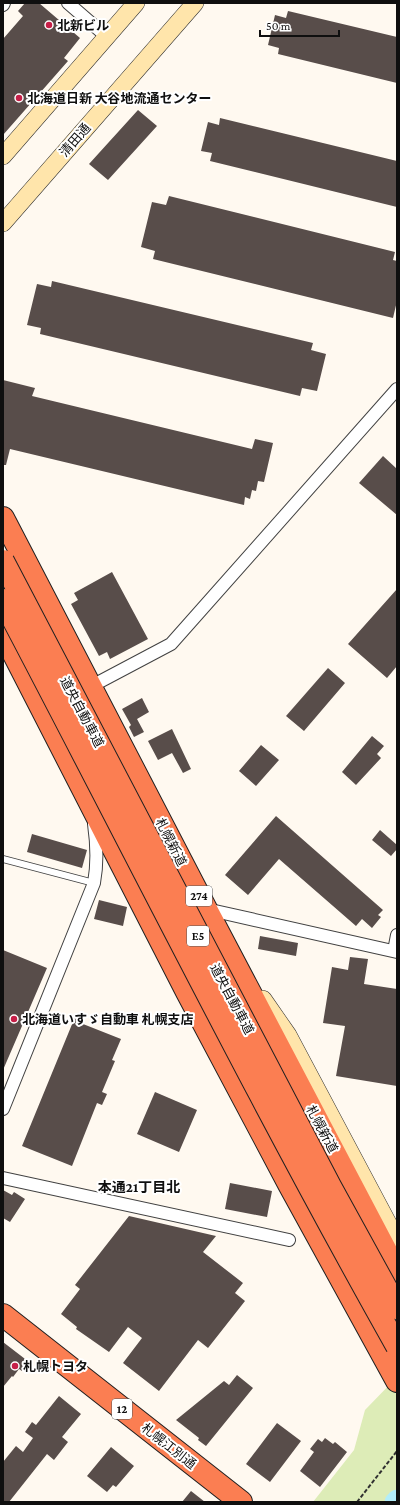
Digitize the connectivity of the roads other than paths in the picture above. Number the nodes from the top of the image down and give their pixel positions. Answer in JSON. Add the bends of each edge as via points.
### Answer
{"nodes":[{"id":1,"x":68,"y":3,"type":"edge"},
{"id":2,"x":136,"y":3,"type":"edge"},
{"id":3,"x":195,"y":3,"type":"edge"},
{"id":4,"x":106,"y":36,"type":"junction"},
{"id":5,"x":3,"y":156,"type":"edge"},
{"id":6,"x":3,"y":223,"type":"edge"},
{"id":7,"x":397,"y":389,"type":"edge"},
{"id":8,"x":3,"y":518,"type":"edge"},
{"id":9,"x":3,"y":561,"type":"edge"},
{"id":10,"x":3,"y":600,"type":"edge"},
{"id":11,"x":3,"y":633,"type":"edge"},
{"id":12,"x":91,"y":687,"type":"junction"},
{"id":13,"x":44,"y":711,"type":"junction"},
{"id":14,"x":90,"y":801,"type":"junction"},
{"id":15,"x":3,"y":859,"type":"edge"},
{"id":16,"x":94,"y":883,"type":"junction"},
{"id":17,"x":206,"y":909,"type":"junction"},
{"id":18,"x":397,"y":935,"type":"edge"},
{"id":19,"x":226,"y":947,"type":"junction"},
{"id":20,"x":396,"y":952,"type":"edge"},
{"id":21,"x":3,"y":1108,"type":"edge"},
{"id":22,"x":3,"y":1178,"type":"edge"},
{"id":23,"x":289,"y":1240,"type":"dead end"},
{"id":24,"x":397,"y":1240,"type":"edge"},
{"id":25,"x":397,"y":1272,"type":"edge"},
{"id":26,"x":397,"y":1308,"type":"edge"},
{"id":27,"x":3,"y":1315,"type":"edge"},
{"id":28,"x":397,"y":1346,"type":"edge"},
{"id":29,"x":397,"y":1381,"type":"edge"},
{"id":30,"x":241,"y":1502,"type":"edge"}],
"edges":[{"from":1,"to":4,"type":"street"},
{"from":2,"to":4,"type":"street"},
{"from":3,"to":6,"type":"street","name":"清田通"},
{"from":4,"to":5,"type":"street"},
{"from":7,"to":12,"type":"street","via":[[171,644]]},
{"from":8,"to":12,"type":"highway","name":"札幌新道","number":"274"},
{"from":9,"to":26,"type":"highway","name":"道央自動車道","number":"E5","bridge":true,"via":[[330,1186]]},
{"from":10,"to":28,"type":"highway","name":"道央自動車道","number":"E5","bridge":true,"via":[[234,1043]]},
{"from":11,"to":13,"type":"highway"},
{"from":12,"to":13,"type":"street"},
{"from":12,"to":17,"type":"highway","name":"札幌新道","number":"274"},
{"from":13,"to":14,"type":"highway"},
{"from":14,"to":16,"type":"street","via":[[98,860]]},
{"from":14,"to":29,"type":"highway","via":[[187,992]]},
{"from":15,"to":16,"type":"lane"},
{"from":16,"to":21,"type":"street"},
{"from":17,"to":19,"type":"highway","name":"札幌新道","number":"274"},
{"from":17,"to":20,"type":"street"},
{"from":18,"to":20,"type":"street"},
{"from":19,"to":24,"type":"street","via":[[288,1035]]},
{"from":19,"to":25,"type":"highway","name":"札幌新道","number":"274"},
{"from":22,"to":23,"type":"street"},
{"from":27,"to":30,"type":"highway","name":"札幌江別通","number":"12"}]}
